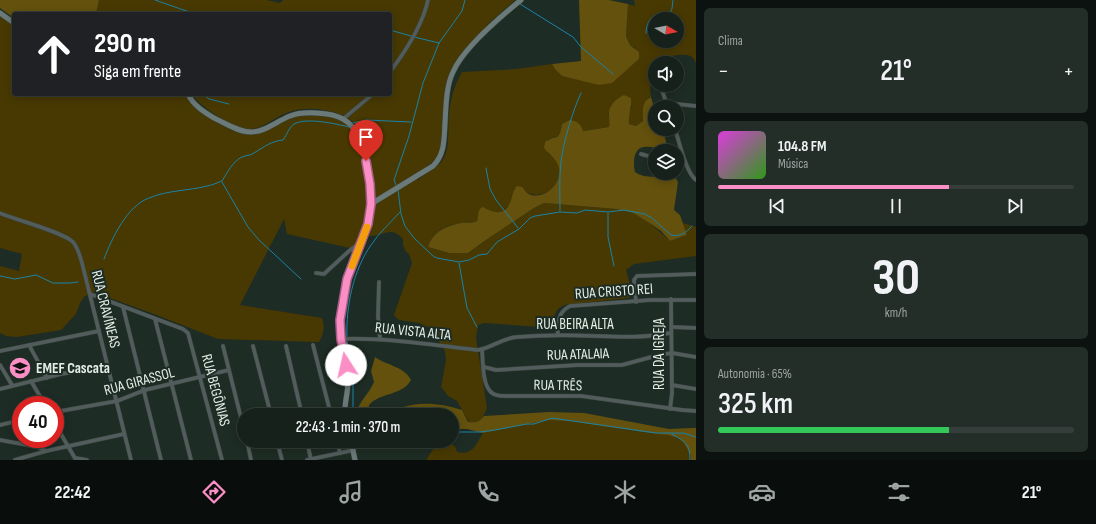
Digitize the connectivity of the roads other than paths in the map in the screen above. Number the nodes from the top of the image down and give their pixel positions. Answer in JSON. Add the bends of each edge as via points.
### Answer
{"nodes":[{"id":1,"x":428,"y":0,"type":"edge"},
{"id":2,"x":520,"y":0,"type":"edge"},
{"id":3,"x":0,"y":14,"type":"edge"},
{"id":4,"x":12,"y":22,"type":"edge"},
{"id":5,"x":392,"y":69,"type":"edge"},
{"id":6,"x":189,"y":96,"type":"edge"},
{"id":7,"x":371,"y":96,"type":"edge"},
{"id":8,"x":684,"y":106,"type":"edge"},
{"id":9,"x":696,"y":106,"type":"edge"},
{"id":10,"x":343,"y":119,"type":"junction"},
{"id":11,"x":677,"y":136,"type":"edge"},
{"id":12,"x":641,"y":154,"type":"dead end"},
{"id":13,"x":648,"y":156,"type":"edge"},
{"id":14,"x":686,"y":164,"type":"joint"},
{"id":15,"x":694,"y":179,"type":"edge"},
{"id":16,"x":371,"y":204,"type":"junction"},
{"id":17,"x":0,"y":213,"type":"edge"},
{"id":18,"x":362,"y":242,"type":"junction"},
{"id":19,"x":316,"y":273,"type":"dead end"},
{"id":20,"x":696,"y":274,"type":"edge"},
{"id":21,"x":379,"y":282,"type":"dead end"},
{"id":22,"x":90,"y":294,"type":"junction"},
{"id":23,"x":671,"y":300,"type":"junction"},
{"id":24,"x":696,"y":300,"type":"edge"},
{"id":25,"x":636,"y":302,"type":"junction"},
{"id":26,"x":123,"y":307,"type":"junction"},
{"id":27,"x":155,"y":319,"type":"junction"},
{"id":28,"x":672,"y":327,"type":"junction"},
{"id":29,"x":696,"y":328,"type":"edge"},
{"id":30,"x":99,"y":331,"type":"junction"},
{"id":31,"x":670,"y":333,"type":"junction"},
{"id":32,"x":558,"y":335,"type":"junction"},
{"id":33,"x":341,"y":339,"type":"junction"},
{"id":34,"x":380,"y":340,"type":"junction"},
{"id":35,"x":29,"y":345,"type":"junction"},
{"id":36,"x":313,"y":345,"type":"dead end"},
{"id":37,"x":223,"y":346,"type":"dead end"},
{"id":38,"x":253,"y":346,"type":"dead end"},
{"id":39,"x":286,"y":346,"type":"dead end"},
{"id":40,"x":482,"y":349,"type":"junction"},
{"id":41,"x":0,"y":351,"type":"edge"},
{"id":42,"x":672,"y":353,"type":"junction"},
{"id":43,"x":696,"y":357,"type":"edge"},
{"id":44,"x":0,"y":365,"type":"edge"},
{"id":45,"x":108,"y":366,"type":"junction"},
{"id":46,"x":484,"y":368,"type":"junction"},
{"id":47,"x":229,"y":370,"type":"junction"},
{"id":48,"x":46,"y":378,"type":"junction"},
{"id":49,"x":201,"y":378,"type":"junction"},
{"id":50,"x":31,"y":381,"type":"junction"},
{"id":51,"x":12,"y":385,"type":"junction"},
{"id":52,"x":172,"y":385,"type":"junction"},
{"id":53,"x":672,"y":386,"type":"junction"},
{"id":54,"x":0,"y":389,"type":"edge"},
{"id":55,"x":696,"y":389,"type":"edge"},
{"id":56,"x":145,"y":390,"type":"junction"},
{"id":57,"x":39,"y":396,"type":"edge"},
{"id":58,"x":117,"y":401,"type":"junction"},
{"id":59,"x":238,"y":408,"type":"edge"},
{"id":60,"x":269,"y":408,"type":"edge"},
{"id":61,"x":300,"y":408,"type":"edge"},
{"id":62,"x":329,"y":408,"type":"edge"},
{"id":63,"x":346,"y":408,"type":"edge"},
{"id":64,"x":670,"y":409,"type":"junction"},
{"id":65,"x":64,"y":410,"type":"edge"},
{"id":66,"x":696,"y":411,"type":"edge"},
{"id":67,"x":12,"y":422,"type":"edge"},
{"id":68,"x":0,"y":425,"type":"edge"},
{"id":69,"x":124,"y":434,"type":"junction"},
{"id":70,"x":0,"y":440,"type":"edge"},
{"id":71,"x":64,"y":440,"type":"edge"},
{"id":72,"x":68,"y":447,"type":"junction"},
{"id":73,"x":249,"y":448,"type":"edge"},
{"id":74,"x":279,"y":448,"type":"edge"},
{"id":75,"x":308,"y":448,"type":"edge"},
{"id":76,"x":339,"y":448,"type":"edge"},
{"id":77,"x":354,"y":450,"type":"joint"},
{"id":78,"x":46,"y":451,"type":"junction"},
{"id":79,"x":340,"y":453,"type":"junction"},
{"id":80,"x":75,"y":459,"type":"edge"},
{"id":81,"x":15,"y":460,"type":"edge"},
{"id":82,"x":88,"y":460,"type":"edge"},
{"id":83,"x":130,"y":460,"type":"edge"},
{"id":84,"x":161,"y":460,"type":"edge"},
{"id":85,"x":191,"y":460,"type":"edge"},
{"id":86,"x":222,"y":460,"type":"edge"},
{"id":87,"x":252,"y":460,"type":"edge"},
{"id":88,"x":282,"y":460,"type":"edge"},
{"id":89,"x":310,"y":460,"type":"edge"},
{"id":90,"x":355,"y":460,"type":"edge"}],
"edges":[{"from":1,"to":5,"type":"street","via":[[405,50]]},
{"from":2,"to":16,"type":"street","via":[[482,35],[453,72],[443,150],[437,162]]},
{"from":3,"to":4,"type":"street"},
{"from":6,"to":10,"type":"street","via":[[205,112],[245,132],[256,132],[297,114],[319,114]]},
{"from":7,"to":10,"type":"street"},
{"from":8,"to":9,"type":"street"},
{"from":10,"to":16,"type":"street","via":[[356,132],[363,149]]},
{"from":11,"to":14,"type":"street"},
{"from":12,"to":13,"type":"street"},
{"from":14,"to":15,"type":"street"},
{"from":16,"to":18,"type":"street"},
{"from":17,"to":22,"type":"street","name":"RUA CRAVÍNEAS","via":[[73,242],[79,252]]},
{"from":18,"to":19,"type":"street","via":[[324,274]]},
{"from":18,"to":33,"type":"street","via":[[346,285],[340,320]]},
{"from":20,"to":25,"type":"street","via":[[637,276],[634,280]]},
{"from":21,"to":34,"type":"street"},
{"from":22,"to":26,"type":"street"},
{"from":22,"to":30,"type":"street","name":"RUA CRAVÍNEAS"},
{"from":23,"to":24,"type":"street","name":"RUA CRISTO REI"},
{"from":23,"to":25,"type":"street","name":"RUA CRISTO REI"},
{"from":23,"to":28,"type":"street","name":"RUA DA IGREJA"},
{"from":25,"to":32,"type":"street","name":"RUA CRISTO REI","via":[[570,306],[564,309],[559,317]]},
{"from":26,"to":27,"type":"street"},
{"from":26,"to":56,"type":"street"},
{"from":27,"to":49,"type":"street","name":"RUA BEGÔNIAS","via":[[187,332]]},
{"from":27,"to":52,"type":"street"},
{"from":28,"to":29,"type":"street"},
{"from":28,"to":31,"type":"street","name":"RUA DA IGREJA"},
{"from":30,"to":35,"type":"street"},
{"from":30,"to":45,"type":"street","name":"RUA CRAVÍNEAS"},
{"from":31,"to":32,"type":"street","name":"RUA BEIRA ALTA","via":[[638,337]]},
{"from":31,"to":42,"type":"street","name":"RUA DA IGREJA"},
{"from":32,"to":40,"type":"street","name":"RUA BEIRA ALTA","via":[[516,337]]},
{"from":33,"to":34,"type":"street","name":"RUA VISTA ALTA"},
{"from":33,"to":63,"type":"street","via":[[348,378]]},
{"from":34,"to":40,"type":"street","name":"RUA VISTA ALTA"},
{"from":35,"to":41,"type":"street"},
{"from":35,"to":48,"type":"street"},
{"from":36,"to":62,"type":"street"},
{"from":37,"to":47,"type":"street"},
{"from":38,"to":60,"type":"street"},
{"from":39,"to":61,"type":"street"},
{"from":40,"to":46,"type":"street","name":"RUA TRÊS"},
{"from":42,"to":43,"type":"street"},
{"from":42,"to":46,"type":"street","name":"RUA ATALAIA","via":[[615,365],[496,370]]},
{"from":42,"to":53,"type":"street","name":"RUA DA IGREJA"},
{"from":44,"to":51,"type":"street"},
{"from":45,"to":48,"type":"street"},
{"from":45,"to":58,"type":"street","name":"RUA CRAVÍNEAS"},
{"from":46,"to":64,"type":"street","name":"RUA TRÊS","via":[[489,389],[498,395],[581,396]]},
{"from":47,"to":49,"type":"street","name":"RUA GIRASSOL"},
{"from":47,"to":59,"type":"street"},
{"from":48,"to":50,"type":"street"},
{"from":49,"to":52,"type":"street","name":"RUA GIRASSOL"},
{"from":49,"to":86,"type":"street","name":"RUA BEGÔNIAS"},
{"from":50,"to":51,"type":"street"},
{"from":50,"to":57,"type":"street"},
{"from":51,"to":54,"type":"street"},
{"from":52,"to":56,"type":"street","name":"RUA GIRASSOL"},
{"from":52,"to":85,"type":"street"},
{"from":53,"to":55,"type":"street"},
{"from":53,"to":64,"type":"street","name":"RUA DA IGREJA"},
{"from":56,"to":58,"type":"street","name":"RUA GIRASSOL"},
{"from":56,"to":84,"type":"street"},
{"from":58,"to":65,"type":"street","name":"RUA GIRASSOL"},
{"from":58,"to":69,"type":"street","name":"RUA CRAVÍNEAS"},
{"from":64,"to":66,"type":"street","name":"RUA TRÊS"},
{"from":67,"to":68,"type":"street"},
{"from":69,"to":72,"type":"street"},
{"from":69,"to":83,"type":"street","name":"RUA CRAVÍNEAS"},
{"from":70,"to":78,"type":"street","via":[[38,447]]},
{"from":71,"to":72,"type":"street"},
{"from":72,"to":78,"type":"street"},
{"from":72,"to":80,"type":"street"},
{"from":73,"to":87,"type":"street"},
{"from":74,"to":88,"type":"street"},
{"from":75,"to":89,"type":"street"},
{"from":76,"to":79,"type":"street"},
{"from":77,"to":79,"type":"street"},
{"from":77,"to":90,"type":"street"},
{"from":78,"to":81,"type":"street"},
{"from":79,"to":89,"type":"street"},
{"from":80,"to":82,"type":"street"}]}
